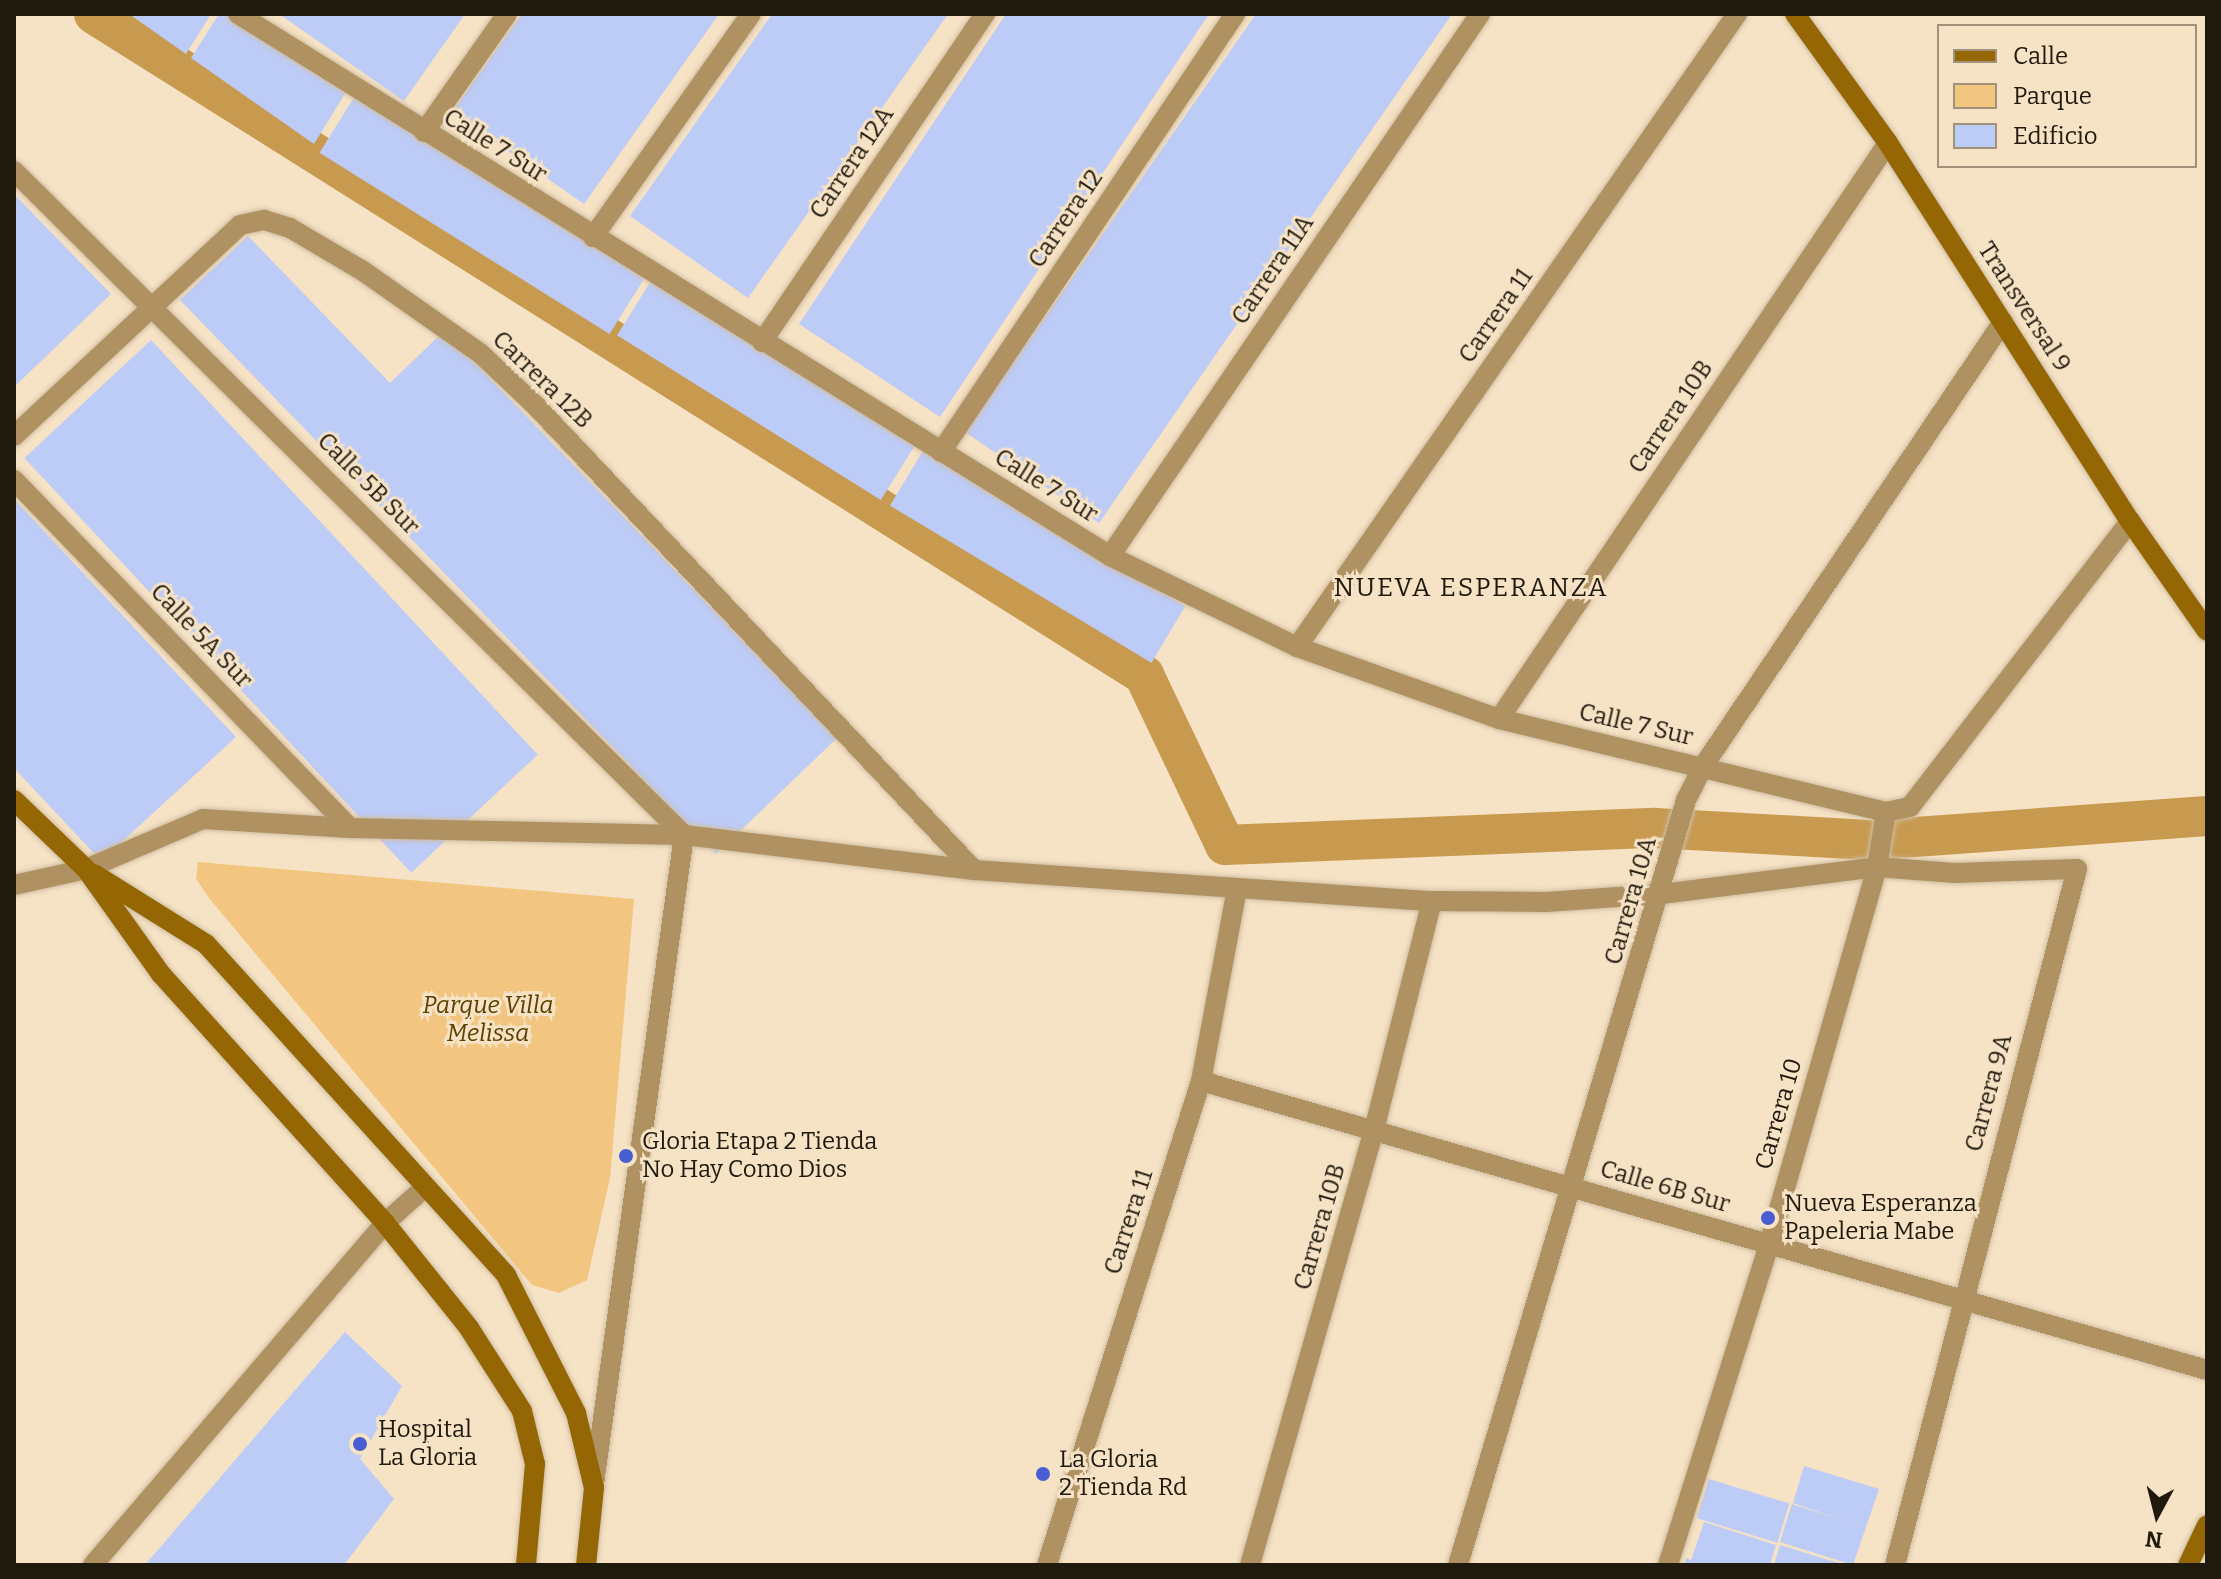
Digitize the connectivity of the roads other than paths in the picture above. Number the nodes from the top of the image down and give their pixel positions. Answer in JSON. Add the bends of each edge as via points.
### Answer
{"nodes":[{"id":1,"x":507,"y":14,"type":"edge"},
{"id":2,"x":751,"y":14,"type":"edge"},
{"id":3,"x":985,"y":14,"type":"edge"},
{"id":4,"x":1235,"y":14,"type":"edge"},
{"id":5,"x":1480,"y":14,"type":"edge"},
{"id":6,"x":1737,"y":14,"type":"edge"},
{"id":7,"x":1795,"y":14,"type":"edge"},
{"id":8,"x":248,"y":17,"type":"edge"},
{"id":9,"x":424,"y":132,"type":"junction"},
{"id":10,"x":1888,"y":143,"type":"junction"},
{"id":11,"x":14,"y":171,"type":"edge"},
{"id":12,"x":593,"y":237,"type":"junction"},
{"id":13,"x":154,"y":309,"type":"junction"},
{"id":14,"x":2003,"y":322,"type":"junction"},
{"id":15,"x":762,"y":342,"type":"junction"},
{"id":16,"x":14,"y":436,"type":"edge"},
{"id":17,"x":941,"y":452,"type":"junction"},
{"id":18,"x":14,"y":480,"type":"edge"},
{"id":19,"x":2130,"y":521,"type":"junction"},
{"id":20,"x":1110,"y":556,"type":"junction"},
{"id":21,"x":2207,"y":631,"type":"edge"},
{"id":22,"x":1297,"y":647,"type":"junction"},
{"id":23,"x":1499,"y":719,"type":"junction"},
{"id":24,"x":1702,"y":768,"type":"junction"},
{"id":25,"x":14,"y":800,"type":"edge"},
{"id":26,"x":1886,"y":812,"type":"junction"},
{"id":27,"x":350,"y":828,"type":"junction"},
{"id":28,"x":684,"y":835,"type":"junction"},
{"id":29,"x":1878,"y":862,"type":"junction"},
{"id":30,"x":86,"y":869,"type":"junction"},
{"id":31,"x":974,"y":870,"type":"junction"},
{"id":32,"x":14,"y":885,"type":"edge"},
{"id":33,"x":1237,"y":888,"type":"junction"},
{"id":34,"x":1661,"y":894,"type":"junction"},
{"id":35,"x":1432,"y":901,"type":"junction"},
{"id":36,"x":1201,"y":1081,"type":"junction"},
{"id":37,"x":1374,"y":1130,"type":"junction"},
{"id":38,"x":1573,"y":1188,"type":"junction"},
{"id":39,"x":423,"y":1189,"type":"junction"},
{"id":40,"x":385,"y":1223,"type":"junction"},
{"id":41,"x":1769,"y":1244,"type":"junction"},
{"id":42,"x":1961,"y":1297,"type":"junction"},
{"id":43,"x":2207,"y":1370,"type":"edge"},
{"id":44,"x":594,"y":1488,"type":"junction"},
{"id":45,"x":2207,"y":1525,"type":"edge"},
{"id":46,"x":93,"y":1565,"type":"edge"},
{"id":47,"x":526,"y":1565,"type":"edge"},
{"id":48,"x":586,"y":1565,"type":"edge"},
{"id":49,"x":1047,"y":1565,"type":"edge"},
{"id":50,"x":1250,"y":1565,"type":"edge"},
{"id":51,"x":1458,"y":1565,"type":"edge"},
{"id":52,"x":1668,"y":1565,"type":"edge"},
{"id":53,"x":1895,"y":1565,"type":"edge"},
{"id":54,"x":2188,"y":1565,"type":"edge"}],
"edges":[{"from":1,"to":9,"type":"street"},
{"from":2,"to":12,"type":"street"},
{"from":3,"to":15,"type":"street","name":"Carrera 12A"},
{"from":4,"to":17,"type":"street","name":"Carrera 12"},
{"from":5,"to":20,"type":"street","name":"Carrera 11A"},
{"from":6,"to":22,"type":"street","name":"Carrera 11"},
{"from":7,"to":10,"type":"street","name":"Transversal 9"},
{"from":8,"to":9,"type":"street","name":"Calle 7 Sur"},
{"from":9,"to":12,"type":"street","name":"Calle 7 Sur"},
{"from":10,"to":14,"type":"street","name":"Transversal 9"},
{"from":10,"to":23,"type":"street","name":"Carrera 10B"},
{"from":11,"to":13,"type":"street","name":"Calle 5B Sur"},
{"from":12,"to":15,"type":"street","name":"Calle 7 Sur"},
{"from":13,"to":16,"type":"street","name":"Carrera 12B"},
{"from":13,"to":28,"type":"street","name":"Calle 5B Sur"},
{"from":13,"to":31,"type":"street","name":"Carrera 12B","via":[[240,225],[264,220],[290,228],[363,271],[481,354],[536,406]]},
{"from":14,"to":19,"type":"street","name":"Transversal 9"},
{"from":14,"to":24,"type":"street","name":"Carrera 10A"},
{"from":15,"to":17,"type":"street","name":"Calle 7 Sur"},
{"from":17,"to":20,"type":"street","name":"Calle 7 Sur"},
{"from":18,"to":27,"type":"street","name":"Calle 5A Sur"},
{"from":19,"to":21,"type":"street","name":"Transversal 9"},
{"from":19,"to":26,"type":"street","name":"Calle 7 Sur","via":[[1910,807]]},
{"from":20,"to":22,"type":"street","name":"Calle 7 Sur"},
{"from":22,"to":23,"type":"street","name":"Calle 7 Sur"},
{"from":23,"to":24,"type":"street","name":"Calle 7 Sur"},
{"from":24,"to":26,"type":"street","name":"Calle 7 Sur"},
{"from":24,"to":34,"type":"street","name":"Carrera 10A","via":[[1686,800]]},
{"from":25,"to":30,"type":"street"},
{"from":26,"to":29,"type":"street","name":"Carrera 10"},
{"from":27,"to":28,"type":"street"},
{"from":27,"to":30,"type":"street","via":[[203,819]]},
{"from":28,"to":31,"type":"street"},
{"from":28,"to":44,"type":"street"},
{"from":29,"to":34,"type":"street"},
{"from":29,"to":41,"type":"street","name":"Carrera 10"},
{"from":29,"to":42,"type":"street","name":"Carrera 9A","via":[[1954,873],[2077,869]]},
{"from":30,"to":32,"type":"street"},
{"from":30,"to":39,"type":"street","via":[[206,944]]},
{"from":30,"to":40,"type":"street","via":[[161,974]]},
{"from":31,"to":33,"type":"street"},
{"from":33,"to":35,"type":"street"},
{"from":33,"to":36,"type":"street","name":"Carrera 11"},
{"from":34,"to":35,"type":"street","via":[[1546,902]]},
{"from":34,"to":38,"type":"street","name":"Carrera 10A"},
{"from":35,"to":37,"type":"street","name":"Carrera 10B"},
{"from":36,"to":37,"type":"street","name":"Calle 6B Sur"},
{"from":36,"to":49,"type":"street","name":"Carrera 11"},
{"from":37,"to":38,"type":"street","name":"Calle 6B Sur"},
{"from":37,"to":50,"type":"street","name":"Carrera 10B"},
{"from":38,"to":41,"type":"street","name":"Calle 6B Sur"},
{"from":38,"to":51,"type":"street","name":"Carrera 10A"},
{"from":39,"to":40,"type":"street"},
{"from":39,"to":44,"type":"street","via":[[506,1275],[576,1413]]},
{"from":40,"to":46,"type":"street"},
{"from":40,"to":47,"type":"street","via":[[469,1328],[522,1411],[535,1464]]},
{"from":41,"to":42,"type":"street","name":"Calle 6B Sur"},
{"from":41,"to":52,"type":"street","name":"Carrera 10"},
{"from":42,"to":43,"type":"street","name":"Calle 6B Sur"},
{"from":42,"to":53,"type":"street","name":"Carrera 9A"},
{"from":44,"to":48,"type":"street"},
{"from":45,"to":54,"type":"street"}]}
